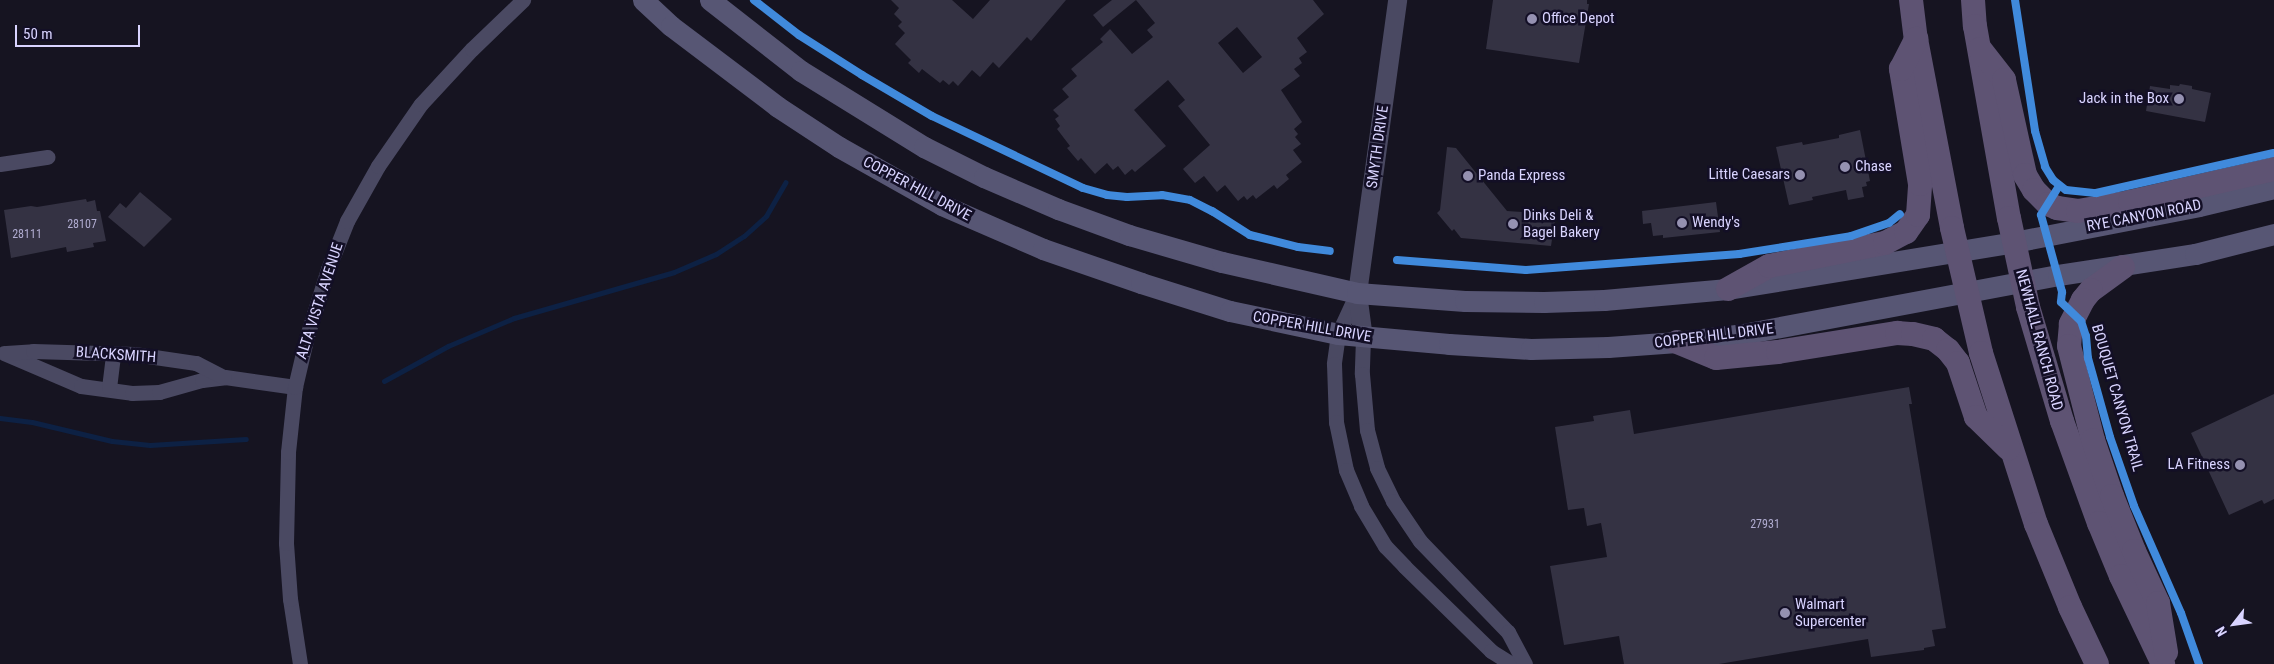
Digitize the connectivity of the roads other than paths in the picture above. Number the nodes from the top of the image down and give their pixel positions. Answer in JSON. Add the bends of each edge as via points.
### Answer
{"nodes":[{"id":1,"x":523,"y":0,"type":"edge"},
{"id":2,"x":643,"y":0,"type":"edge"},
{"id":3,"x":710,"y":0,"type":"edge"},
{"id":4,"x":1397,"y":0,"type":"edge"},
{"id":5,"x":1911,"y":0,"type":"edge"},
{"id":6,"x":1973,"y":0,"type":"edge"},
{"id":7,"x":1916,"y":39,"type":"junction"},
{"id":8,"x":1979,"y":47,"type":"junction"},
{"id":9,"x":46,"y":157,"type":"dead end"},
{"id":10,"x":0,"y":164,"type":"edge"},
{"id":11,"x":2274,"y":169,"type":"edge"},
{"id":12,"x":2274,"y":188,"type":"edge"},
{"id":13,"x":2274,"y":234,"type":"edge"},
{"id":14,"x":2014,"y":242,"type":"junction"},
{"id":15,"x":1957,"y":250,"type":"junction"},
{"id":16,"x":2123,"y":267,"type":"junction"},
{"id":17,"x":2022,"y":283,"type":"junction"},
{"id":18,"x":1728,"y":289,"type":"junction"},
{"id":19,"x":1357,"y":293,"type":"junction"},
{"id":20,"x":1966,"y":293,"type":"junction"},
{"id":21,"x":1338,"y":334,"type":"junction"},
{"id":22,"x":1363,"y":338,"type":"junction"},
{"id":23,"x":1677,"y":342,"type":"junction"},
{"id":24,"x":2,"y":353,"type":"edge"},
{"id":25,"x":113,"y":354,"type":"junction"},
{"id":26,"x":225,"y":377,"type":"junction"},
{"id":27,"x":294,"y":387,"type":"junction"},
{"id":28,"x":109,"y":388,"type":"junction"},
{"id":29,"x":2012,"y":452,"type":"junction"},
{"id":30,"x":300,"y":664,"type":"edge"},
{"id":31,"x":1512,"y":664,"type":"edge"},
{"id":32,"x":1525,"y":664,"type":"edge"},
{"id":33,"x":2097,"y":664,"type":"edge"},
{"id":34,"x":2162,"y":664,"type":"edge"},
{"id":35,"x":2167,"y":664,"type":"edge"}],
"edges":[{"from":1,"to":27,"type":"street","name":"ALTA VISTA AVENUE","via":[[421,104],[378,166],[348,221],[328,269]]},
{"from":2,"to":21,"type":"main road","name":"COPPER HILL DRIVE","via":[[778,108],[839,147],[942,205],[1043,249],[1141,283],[1230,311]]},
{"from":3,"to":19,"type":"main road","via":[[801,70],[924,147],[984,177],[1129,235],[1222,262]]},
{"from":4,"to":19,"type":"street","name":"SMYTH DRIVE"},
{"from":5,"to":7,"type":"main road"},
{"from":6,"to":8,"type":"main road","name":"NEWHALL RANCH ROAD"},
{"from":7,"to":15,"type":"main road"},
{"from":7,"to":18,"type":"main road","via":[[1901,69],[1920,184],[1918,215],[1906,232],[1885,243],[1770,266]]},
{"from":8,"to":11,"type":"main road","via":[[2004,80],[2025,175],[2034,190],[2057,208],[2078,211],[2130,202]]},
{"from":8,"to":14,"type":"main road","name":"NEWHALL RANCH ROAD"},
{"from":9,"to":10,"type":"street"},
{"from":12,"to":14,"type":"main road","name":"RYE CANYON ROAD"},
{"from":13,"to":16,"type":"main road","via":[[2195,254]]},
{"from":14,"to":15,"type":"main road"},
{"from":14,"to":17,"type":"main road","name":"NEWHALL RANCH ROAD"},
{"from":15,"to":18,"type":"main road"},
{"from":15,"to":20,"type":"main road"},
{"from":16,"to":17,"type":"main road","name":"COPPER HILL DRIVE"},
{"from":16,"to":35,"type":"main road","via":[[2091,290],[2083,300],[2071,324],[2069,346],[2112,496],[2158,603]]},
{"from":17,"to":20,"type":"main road","name":"COPPER HILL DRIVE"},
{"from":17,"to":34,"type":"main road","name":"NEWHALL RANCH ROAD","via":[[2062,422],[2121,576]]},
{"from":18,"to":19,"type":"main road","via":[[1544,302],[1465,301]]},
{"from":19,"to":21,"type":"street"},
{"from":19,"to":22,"type":"street","name":"SMYTH DRIVE"},
{"from":20,"to":23,"type":"main road","name":"COPPER HILL DRIVE","via":[[1800,324]]},
{"from":20,"to":29,"type":"main road"},
{"from":21,"to":22,"type":"main road","name":"COPPER HILL DRIVE"},
{"from":21,"to":31,"type":"street","via":[[1334,364],[1336,422],[1346,470],[1361,506],[1386,546],[1404,566],[1491,651]]},
{"from":22,"to":23,"type":"main road","name":"COPPER HILL DRIVE","via":[[1531,348]]},
{"from":22,"to":32,"type":"street","via":[[1362,374],[1367,430],[1377,468],[1393,501],[1420,541],[1508,632]]},
{"from":23,"to":29,"type":"main road","via":[[1716,358],[1778,352],[1897,333],[1934,339],[1958,363],[1976,417]]},
{"from":24,"to":25,"type":"street","name":"BLACKSMITH"},
{"from":24,"to":28,"type":"street","name":"BLACKSMITH","via":[[80,386]]},
{"from":25,"to":26,"type":"street","name":"BLACKSMITH","via":[[196,363]]},
{"from":25,"to":28,"type":"street"},
{"from":26,"to":27,"type":"street","name":"BLACKSMITH"},
{"from":26,"to":28,"type":"street","name":"BLACKSMITH","via":[[159,392],[132,393]]},
{"from":27,"to":30,"type":"street","name":"ALTA VISTA AVENUE","via":[[288,452],[286,543]]},
{"from":29,"to":33,"type":"main road","via":[[2046,549]]}]}
